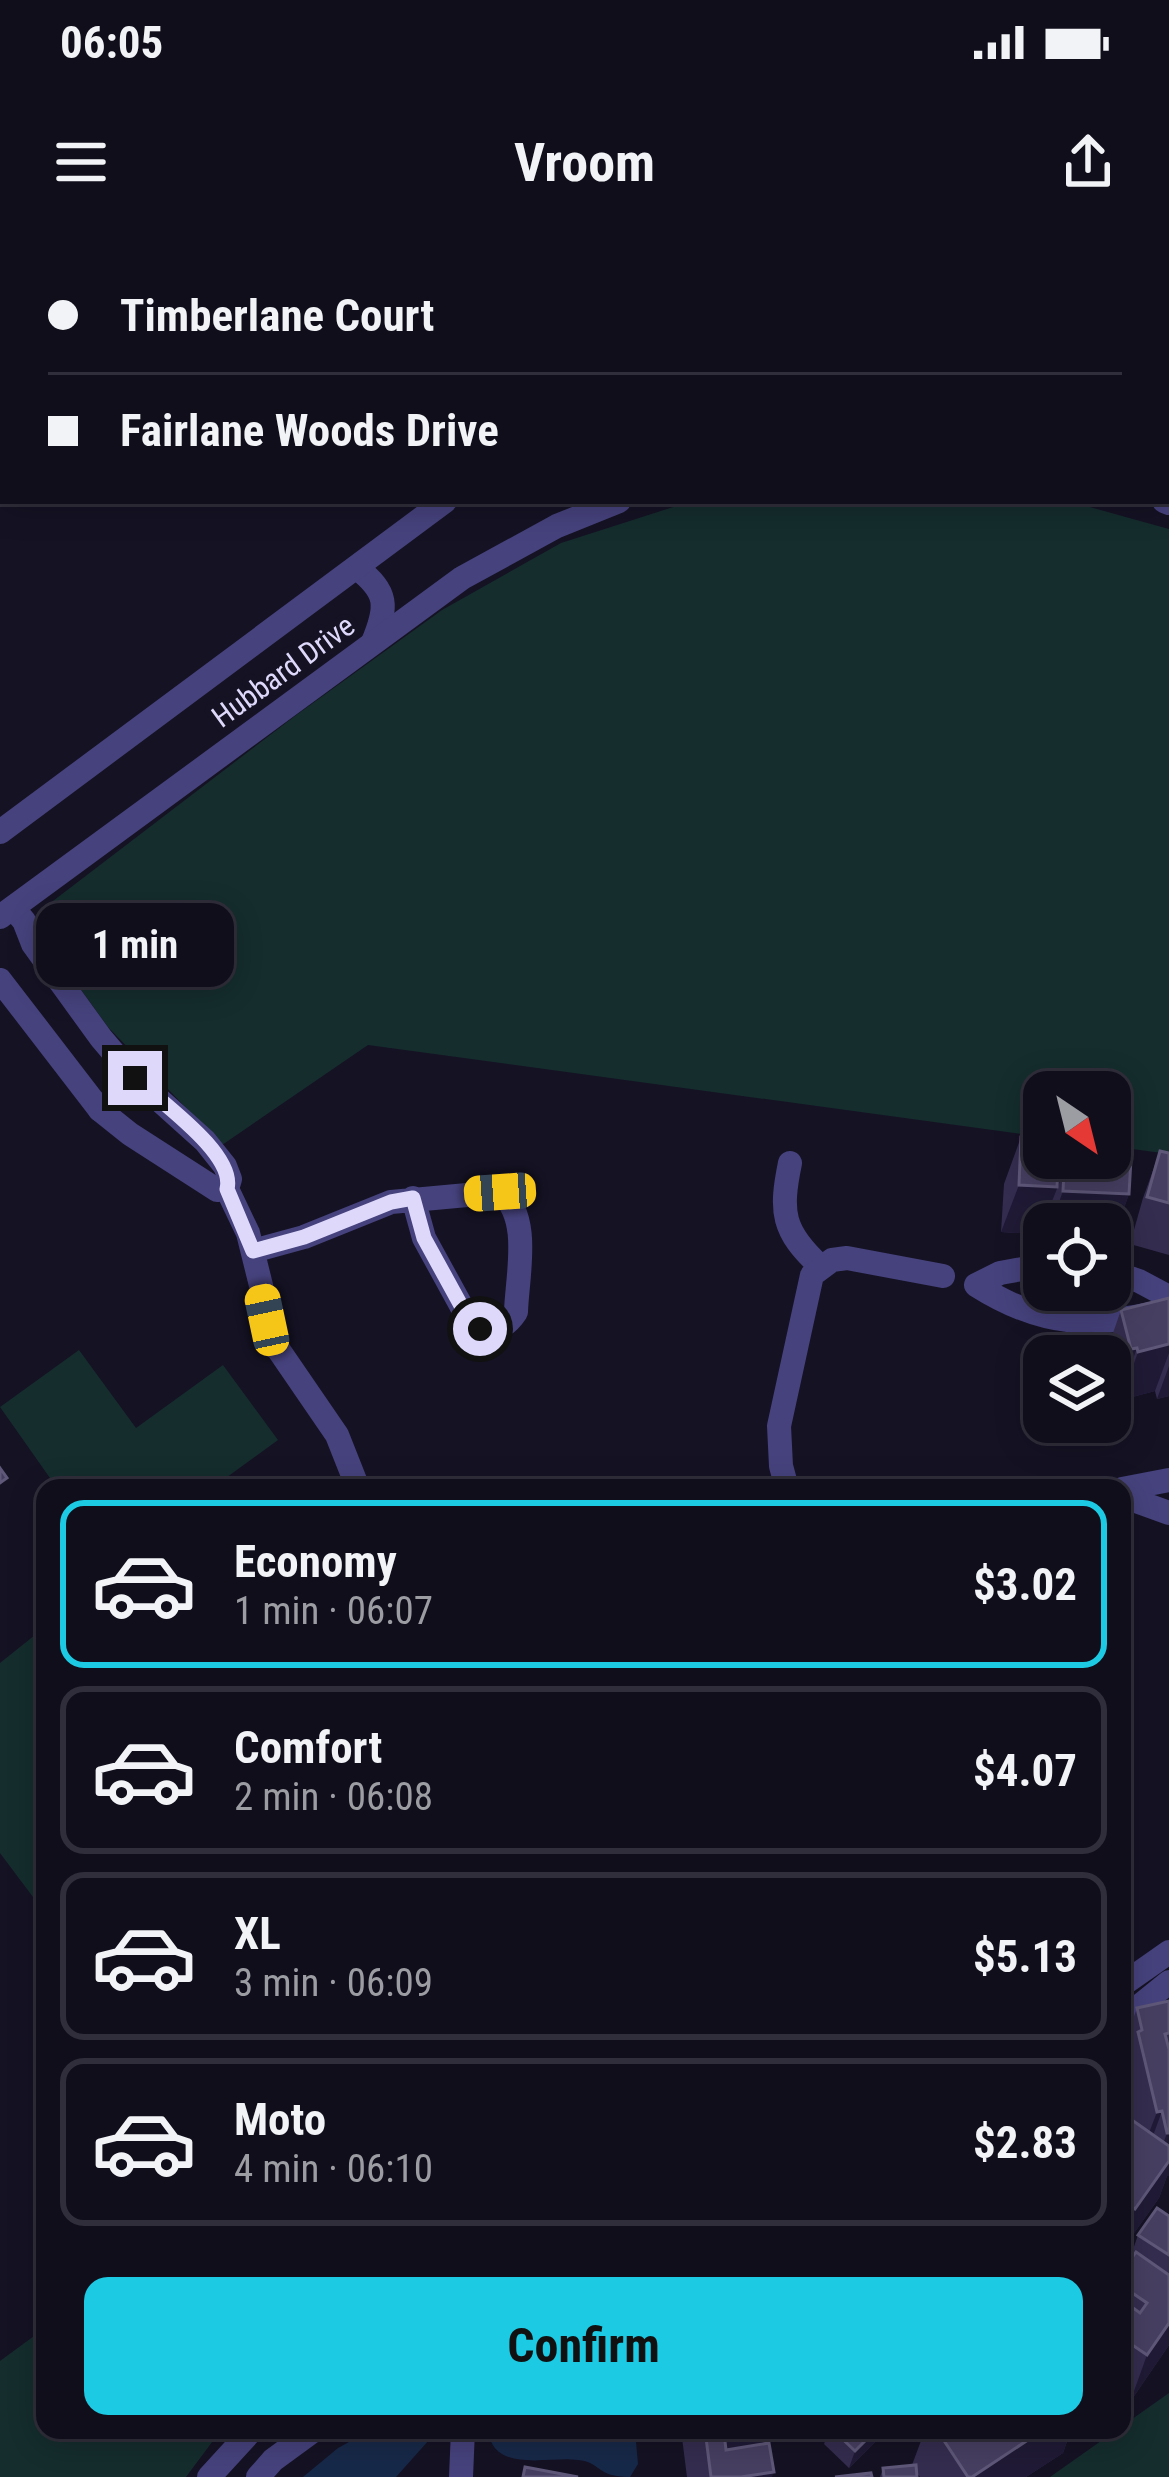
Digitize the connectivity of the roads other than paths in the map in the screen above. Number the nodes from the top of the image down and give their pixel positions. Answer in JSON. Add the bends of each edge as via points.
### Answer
{"nodes":[{"id":1,"x":441,"y":504,"type":"edge"},
{"id":2,"x":612,"y":504,"type":"edge"},
{"id":3,"x":357,"y":568,"type":"junction"},
{"id":4,"x":373,"y":642,"type":"junction"},
{"id":5,"x":0,"y":832,"type":"edge"},
{"id":6,"x":6,"y":913,"type":"edge"},
{"id":7,"x":0,"y":980,"type":"edge"},
{"id":8,"x":135,"y":1078,"type":"junction"},
{"id":9,"x":159,"y":1101,"type":"junction"},
{"id":10,"x":100,"y":1110,"type":"junction"},
{"id":11,"x":130,"y":1135,"type":"junction"},
{"id":12,"x":790,"y":1163,"type":"dead end"},
{"id":13,"x":227,"y":1189,"type":"junction"},
{"id":14,"x":413,"y":1198,"type":"junction"},
{"id":15,"x":253,"y":1251,"type":"junction"},
{"id":16,"x":820,"y":1267,"type":"junction"},
{"id":17,"x":1023,"y":1269,"type":"edge"},
{"id":18,"x":943,"y":1276,"type":"dead end"},
{"id":19,"x":1131,"y":1281,"type":"edge"},
{"id":20,"x":1169,"y":1298,"type":"edge"},
{"id":21,"x":1023,"y":1309,"type":"edge"},
{"id":22,"x":1169,"y":1310,"type":"edge"},
{"id":23,"x":1026,"y":1311,"type":"edge"},
{"id":24,"x":354,"y":1479,"type":"edge"},
{"id":25,"x":785,"y":1479,"type":"edge"},
{"id":26,"x":1169,"y":1480,"type":"edge"},
{"id":27,"x":1131,"y":1490,"type":"edge"},
{"id":28,"x":1131,"y":1496,"type":"edge"},
{"id":29,"x":1169,"y":1513,"type":"edge"},
{"id":30,"x":1169,"y":1952,"type":"edge"},
{"id":31,"x":1131,"y":1979,"type":"edge"},
{"id":32,"x":1169,"y":1982,"type":"edge"},
{"id":33,"x":1131,"y":2013,"type":"edge"},
{"id":34,"x":243,"y":2439,"type":"edge"},
{"id":35,"x":302,"y":2439,"type":"edge"},
{"id":36,"x":463,"y":2439,"type":"edge"},
{"id":37,"x":208,"y":2477,"type":"edge"},
{"id":38,"x":258,"y":2477,"type":"edge"},
{"id":39,"x":461,"y":2477,"type":"edge"}],
"edges":[{"from":1,"to":3,"type":"street","name":"Hubbard Drive"},
{"from":2,"to":4,"type":"street","name":"Hubbard Drive","via":[[462,578]]},
{"from":3,"to":4,"type":"street","via":[[383,596]]},
{"from":3,"to":5,"type":"street","name":"Hubbard Drive"},
{"from":4,"to":6,"type":"street","name":"Hubbard Drive"},
{"from":6,"to":8,"type":"street","via":[[24,921],[32,944]]},
{"from":7,"to":10,"type":"street"},
{"from":8,"to":9,"type":"street"},
{"from":8,"to":10,"type":"street"},
{"from":9,"to":11,"type":"street"},
{"from":9,"to":13,"type":"street","via":[[214,1151],[230,1179]]},
{"from":10,"to":11,"type":"street"},
{"from":11,"to":13,"type":"street"},
{"from":12,"to":16,"type":"street","via":[[785,1217]]},
{"from":13,"to":15,"type":"street"},
{"from":14,"to":14,"type":"street","via":[[500,1192],[510,1200],[519,1225],[509,1323],[480,1329],[469,1320],[424,1238]]},
{"from":14,"to":15,"type":"street"},
{"from":15,"to":24,"type":"street","via":[[276,1346],[337,1435]]},
{"from":16,"to":18,"type":"street","via":[[847,1258]]},
{"from":16,"to":25,"type":"street","via":[[806,1288],[779,1426]]},
{"from":17,"to":21,"type":"street","via":[[976,1285]]},
{"from":19,"to":20,"type":"street"},
{"from":22,"to":23,"type":"street","via":[[1106,1323]]},
{"from":26,"to":27,"type":"street"},
{"from":28,"to":29,"type":"street"},
{"from":30,"to":31,"type":"street"},
{"from":32,"to":33,"type":"street"},
{"from":34,"to":37,"type":"street"},
{"from":35,"to":38,"type":"street"},
{"from":36,"to":39,"type":"street"}]}
